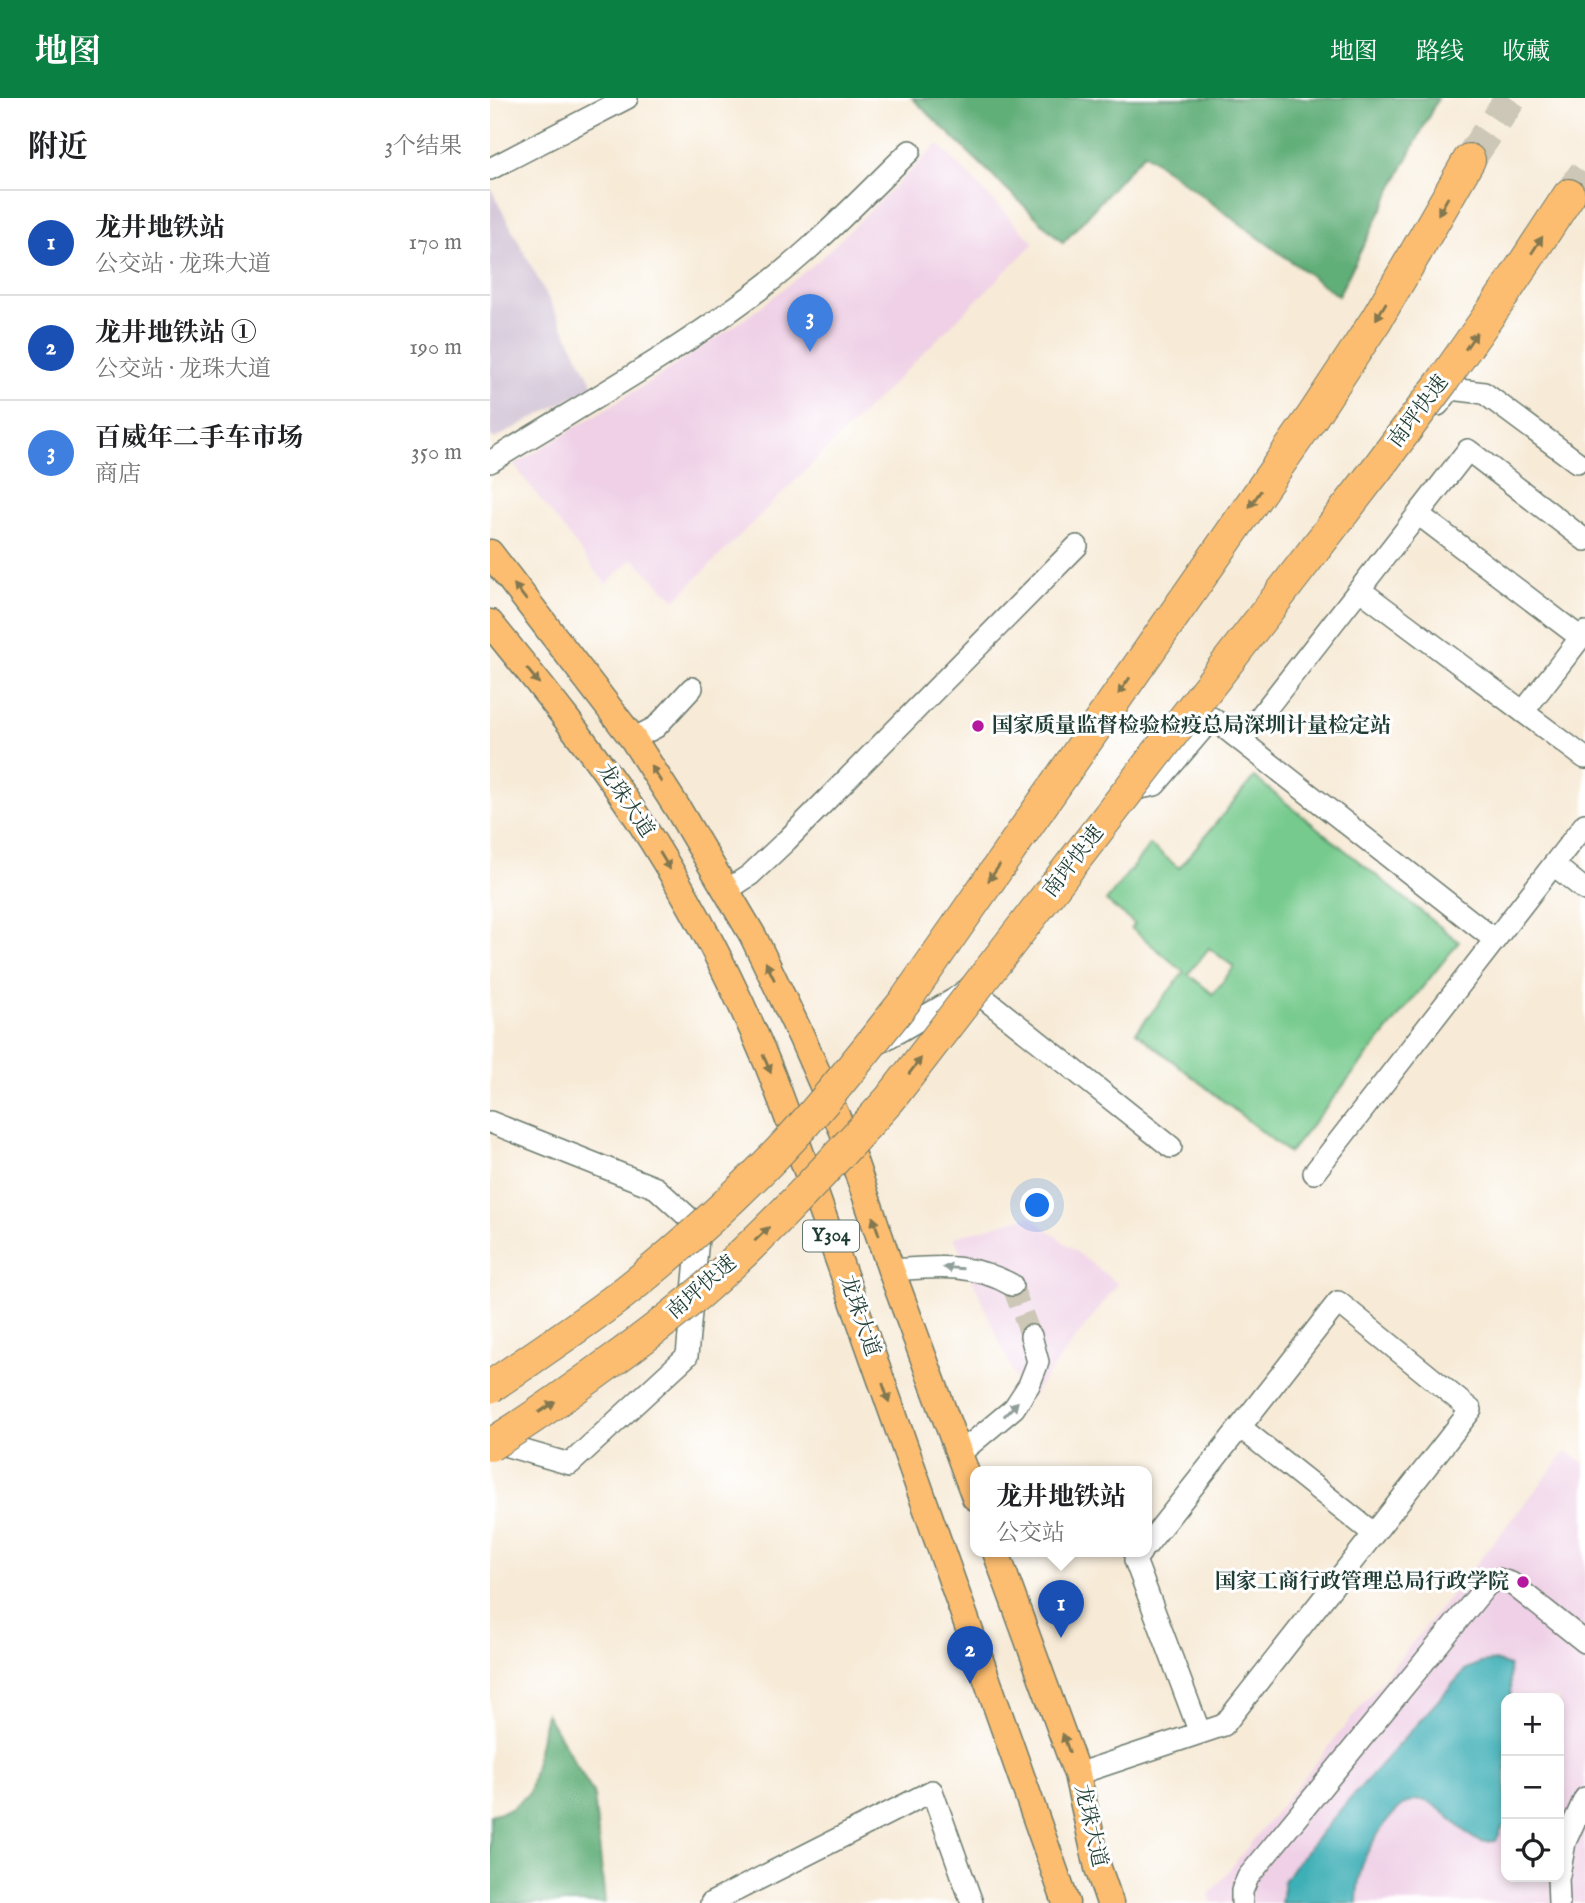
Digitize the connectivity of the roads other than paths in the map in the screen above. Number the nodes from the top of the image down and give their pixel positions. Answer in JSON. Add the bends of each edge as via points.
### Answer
{"nodes":[{"id":1,"x":627,"y":98,"type":"edge"},
{"id":2,"x":910,"y":151,"type":"dead end"},
{"id":3,"x":1469,"y":160,"type":"tunnel mouth"},
{"id":4,"x":490,"y":169,"type":"edge"},
{"id":5,"x":1569,"y":195,"type":"tunnel mouth"},
{"id":6,"x":490,"y":462,"type":"edge"},
{"id":7,"x":1577,"y":462,"type":"dead end"},
{"id":8,"x":1418,"y":514,"type":"junction"},
{"id":9,"x":1585,"y":540,"type":"edge"},
{"id":10,"x":1077,"y":546,"type":"dead end"},
{"id":11,"x":490,"y":553,"type":"edge"},
{"id":12,"x":1360,"y":590,"type":"junction"},
{"id":13,"x":490,"y":623,"type":"edge"},
{"id":14,"x":1583,"y":635,"type":"edge"},
{"id":15,"x":692,"y":688,"type":"dead end"},
{"id":16,"x":1523,"y":712,"type":"junction"},
{"id":17,"x":633,"y":739,"type":"junction"},
{"id":18,"x":1241,"y":741,"type":"junction"},
{"id":19,"x":1585,"y":758,"type":"edge"},
{"id":20,"x":1136,"y":789,"type":"junction"},
{"id":21,"x":1585,"y":824,"type":"edge"},
{"id":22,"x":1554,"y":865,"type":"junction"},
{"id":23,"x":1585,"y":890,"type":"edge"},
{"id":24,"x":726,"y":891,"type":"junction"},
{"id":25,"x":1495,"y":940,"type":"junction"},
{"id":26,"x":970,"y":987,"type":"junction"},
{"id":27,"x":820,"y":1078,"type":"junction"},
{"id":28,"x":490,"y":1122,"type":"edge"},
{"id":29,"x":1171,"y":1147,"type":"dead end"},
{"id":30,"x":1314,"y":1173,"type":"dead end"},
{"id":31,"x":891,"y":1270,"type":"junction"},
{"id":32,"x":1012,"y":1285,"type":"dead end"},
{"id":33,"x":1031,"y":1336,"type":"tunnel mouth"},
{"id":34,"x":490,"y":1387,"type":"edge"},
{"id":35,"x":1240,"y":1427,"type":"junction"},
{"id":36,"x":490,"y":1443,"type":"edge"},
{"id":37,"x":959,"y":1454,"type":"junction"},
{"id":38,"x":970,"y":1484,"type":"edge"},
{"id":39,"x":1374,"y":1534,"type":"junction"},
{"id":40,"x":1152,"y":1539,"type":"edge"},
{"id":41,"x":998,"y":1557,"type":"edge"},
{"id":42,"x":1137,"y":1557,"type":"edge"},
{"id":43,"x":1585,"y":1642,"type":"edge"},
{"id":44,"x":1200,"y":1733,"type":"junction"},
{"id":45,"x":1077,"y":1774,"type":"junction"},
{"id":46,"x":1583,"y":1802,"type":"edge"},
{"id":47,"x":1564,"y":1848,"type":"edge"},
{"id":48,"x":1559,"y":1882,"type":"edge"},
{"id":49,"x":711,"y":1903,"type":"edge"},
{"id":50,"x":972,"y":1903,"type":"edge"},
{"id":51,"x":1066,"y":1903,"type":"edge"},
{"id":52,"x":1110,"y":1903,"type":"edge"},
{"id":53,"x":1242,"y":1903,"type":"edge"},
{"id":54,"x":1559,"y":1903,"type":"edge"}],
"edges":[{"from":1,"to":4,"type":"street"},
{"from":2,"to":6,"type":"street","via":[[810,247],[731,311]]},
{"from":3,"to":34,"type":"highway","one_way":true,"bridge":true,"via":[[1376,320],[1312,417],[905,1001],[765,1166],[684,1242],[622,1294]]},
{"from":36,"to":5,"type":"highway","name":"南坪快速","one_way":true,"bridge":true,"via":[[587,1380],[711,1283],[890,1099],[1376,470],[1504,295]]},
{"from":7,"to":20,"type":"street","via":[[1484,393],[1451,389]]},
{"from":8,"to":9,"type":"street","via":[[1468,450]]},
{"from":8,"to":12,"type":"street"},
{"from":8,"to":14,"type":"street"},
{"from":10,"to":24,"type":"street","via":[[787,840]]},
{"from":17,"to":11,"type":"main road","name":"龙珠大道","one_way":true},
{"from":12,"to":16,"type":"street"},
{"from":12,"to":18,"type":"street"},
{"from":13,"to":51,"type":"main road","name":"龙珠大道","number":"Y304","one_way":true,"via":[[636,816],[693,910],[768,1065]]},
{"from":14,"to":16,"type":"street"},
{"from":15,"to":17,"type":"street","via":[[656,727]]},
{"from":16,"to":19,"type":"street"},
{"from":24,"to":17,"type":"main road","name":"龙珠大道","one_way":true},
{"from":18,"to":20,"type":"street","via":[[1212,718],[1156,785]]},
{"from":18,"to":25,"type":"street"},
{"from":20,"to":26,"type":"street"},
{"from":21,"to":22,"type":"street"},
{"from":22,"to":23,"type":"street"},
{"from":22,"to":25,"type":"street"},
{"from":27,"to":24,"type":"main road","name":"龙珠大道","one_way":true,"via":[[753,936]]},
{"from":25,"to":30,"type":"street"},
{"from":26,"to":27,"type":"street"},
{"from":26,"to":29,"type":"street"},
{"from":31,"to":27,"type":"main road","name":"龙珠大道","one_way":true,"via":[[846,1138]]},
{"from":28,"to":36,"type":"street","via":[[656,1188],[699,1227],[687,1356],[570,1464]]},
{"from":32,"to":31,"type":"street","one_way":true,"via":[[996,1276],[950,1266]]},
{"from":31,"to":37,"type":"main road","name":"龙珠大道"},
{"from":37,"to":33,"type":"street","one_way":true,"via":[[1014,1408],[1029,1385],[1038,1362]]},
{"from":35,"to":39,"type":"street"},
{"from":35,"to":39,"type":"street","via":[[1338,1302],[1471,1410]]},
{"from":35,"to":40,"type":"street"},
{"from":37,"to":38,"type":"main road","name":"龙珠大道"},
{"from":39,"to":44,"type":"street","via":[[1224,1725]]},
{"from":45,"to":41,"type":"main road","name":"龙珠大道","one_way":true},
{"from":42,"to":44,"type":"street"},
{"from":43,"to":53,"type":"street","via":[[1511,1583],[1498,1579],[1487,1585],[1248,1877]]},
{"from":44,"to":45,"type":"street"},
{"from":45,"to":52,"type":"main road","name":"龙珠大道"},
{"from":46,"to":47,"type":"street"},
{"from":48,"to":54,"type":"street"},
{"from":49,"to":50,"type":"street","via":[[932,1791]]}]}
